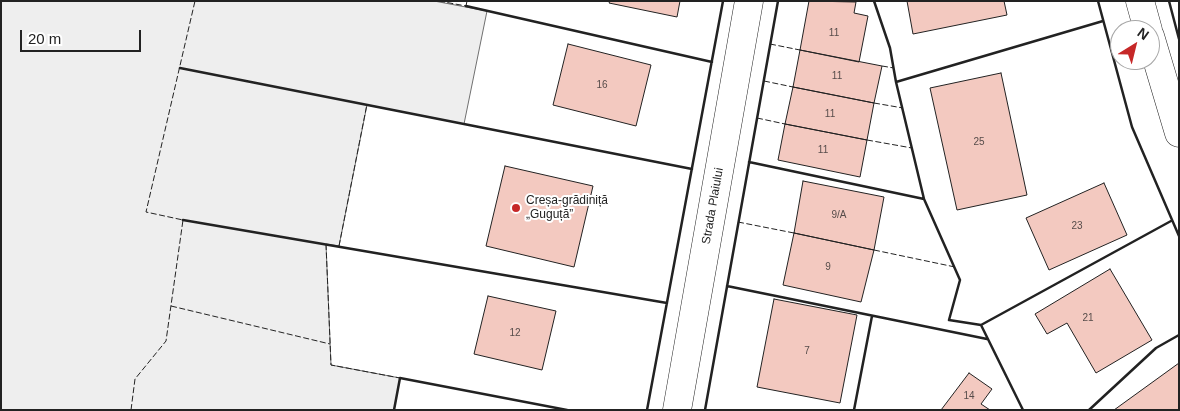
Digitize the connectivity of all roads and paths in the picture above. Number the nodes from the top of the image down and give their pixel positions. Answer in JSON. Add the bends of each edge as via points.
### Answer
{"nodes":[{"id":1,"x":749,"y":1,"type":"edge"},
{"id":2,"x":1140,"y":1,"type":"edge"},
{"id":3,"x":1145,"y":20,"type":"edge"},
{"id":4,"x":1160,"y":69,"type":"edge"},
{"id":5,"x":1179,"y":133,"type":"edge"},
{"id":6,"x":677,"y":410,"type":"edge"}],
"edges":[{"from":1,"to":6,"type":"street","name":"Strada Plaiului"},
{"from":2,"to":3,"type":"street"},
{"from":4,"to":5,"type":"street"}]}
